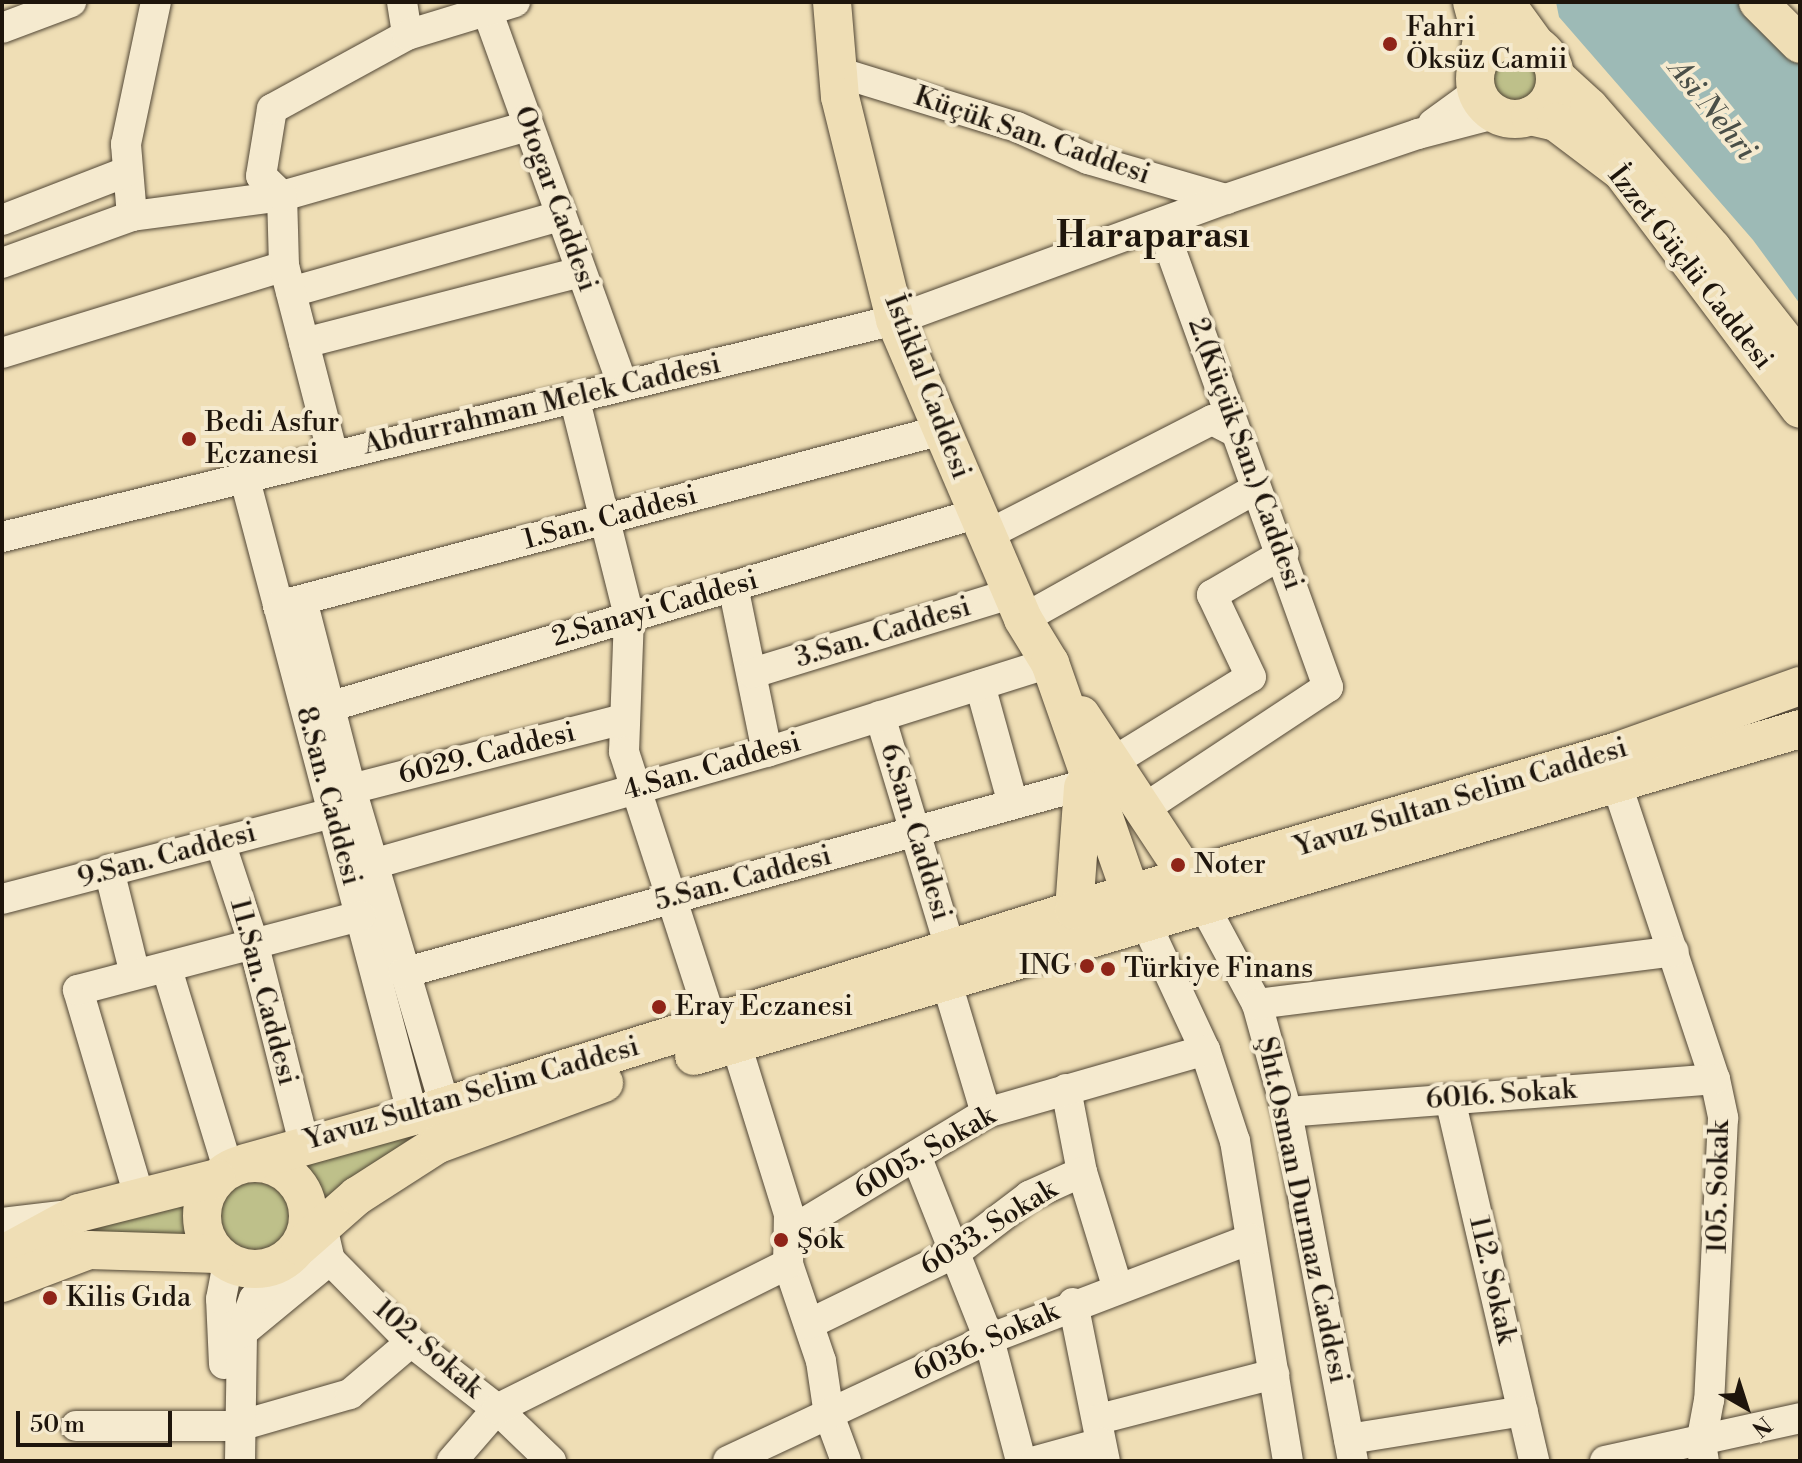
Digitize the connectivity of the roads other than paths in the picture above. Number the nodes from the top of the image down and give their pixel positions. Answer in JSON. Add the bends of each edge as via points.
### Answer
{"nodes":[{"id":1,"x":156,"y":2,"type":"edge"},
{"id":2,"x":402,"y":2,"type":"edge"},
{"id":3,"x":832,"y":2,"type":"edge"},
{"id":4,"x":1472,"y":2,"type":"edge"},
{"id":5,"x":1505,"y":2,"type":"edge"},
{"id":6,"x":1758,"y":2,"type":"edge"},
{"id":7,"x":57,"y":5,"type":"edge"},
{"id":8,"x":502,"y":8,"type":"edge"},
{"id":9,"x":2,"y":28,"type":"edge"},
{"id":10,"x":407,"y":35,"type":"junction"},
{"id":11,"x":1800,"y":44,"type":"edge"},
{"id":12,"x":1545,"y":61,"type":"junction"},
{"id":13,"x":838,"y":72,"type":"junction"},
{"id":14,"x":1494,"y":98,"type":"junction"},
{"id":15,"x":528,"y":126,"type":"junction"},
{"id":16,"x":126,"y":172,"type":"junction"},
{"id":17,"x":282,"y":196,"type":"junction"},
{"id":18,"x":1226,"y":199,"type":"junction"},
{"id":19,"x":132,"y":216,"type":"junction"},
{"id":20,"x":560,"y":216,"type":"junction"},
{"id":21,"x":2,"y":220,"type":"edge"},
{"id":22,"x":1161,"y":223,"type":"junction"},
{"id":23,"x":2,"y":263,"type":"edge"},
{"id":24,"x":581,"y":272,"type":"junction"},
{"id":25,"x":288,"y":279,"type":"junction"},
{"id":26,"x":895,"y":320,"type":"junction"},
{"id":27,"x":304,"y":343,"type":"junction"},
{"id":28,"x":2,"y":353,"type":"edge"},
{"id":29,"x":1800,"y":360,"type":"edge"},
{"id":30,"x":623,"y":385,"type":"junction"},
{"id":31,"x":574,"y":397,"type":"junction"},
{"id":32,"x":1800,"y":409,"type":"edge"},
{"id":33,"x":942,"y":430,"type":"junction"},
{"id":34,"x":1234,"y":431,"type":"junction"},
{"id":35,"x":333,"y":455,"type":"junction"},
{"id":36,"x":244,"y":476,"type":"junction"},
{"id":37,"x":1256,"y":489,"type":"junction"},
{"id":38,"x":605,"y":520,"type":"junction"},
{"id":39,"x":982,"y":524,"type":"junction"},
{"id":40,"x":2,"y":537,"type":"edge"},
{"id":41,"x":1284,"y":553,"type":"junction"},
{"id":42,"x":733,"y":586,"type":"junction"},
{"id":43,"x":290,"y":603,"type":"junction"},
{"id":44,"x":1018,"y":606,"type":"junction"},
{"id":45,"x":629,"y":616,"type":"junction"},
{"id":46,"x":1050,"y":663,"type":"junction"},
{"id":47,"x":753,"y":673,"type":"junction"},
{"id":48,"x":980,"y":685,"type":"junction"},
{"id":49,"x":1800,"y":686,"type":"edge"},
{"id":50,"x":332,"y":706,"type":"junction"},
{"id":51,"x":880,"y":716,"type":"junction"},
{"id":52,"x":624,"y":719,"type":"junction"},
{"id":53,"x":1800,"y":729,"type":"edge"},
{"id":54,"x":767,"y":752,"type":"junction"},
{"id":55,"x":1091,"y":768,"type":"junction"},
{"id":56,"x":1617,"y":785,"type":"junction"},
{"id":57,"x":351,"y":789,"type":"junction"},
{"id":58,"x":636,"y":789,"type":"junction"},
{"id":59,"x":1013,"y":804,"type":"junction"},
{"id":60,"x":1142,"y":810,"type":"junction"},
{"id":61,"x":333,"y":813,"type":"junction"},
{"id":62,"x":915,"y":831,"type":"junction"},
{"id":63,"x":220,"y":842,"type":"junction"},
{"id":64,"x":373,"y":864,"type":"junction"},
{"id":65,"x":109,"y":870,"type":"junction"},
{"id":66,"x":1197,"y":892,"type":"junction"},
{"id":67,"x":672,"y":898,"type":"junction"},
{"id":68,"x":2,"y":899,"type":"edge"},
{"id":69,"x":1138,"y":907,"type":"junction"},
{"id":70,"x":1074,"y":910,"type":"junction"},
{"id":71,"x":360,"y":916,"type":"junction"},
{"id":72,"x":253,"y":942,"type":"junction"},
{"id":73,"x":1674,"y":951,"type":"junction"},
{"id":74,"x":948,"y":964,"type":"junction"},
{"id":75,"x":167,"y":969,"type":"junction"},
{"id":76,"x":403,"y":973,"type":"junction"},
{"id":77,"x":135,"y":974,"type":"junction"},
{"id":78,"x":1257,"y":1004,"type":"junction"},
{"id":79,"x":724,"y":1034,"type":"junction"},
{"id":80,"x":1205,"y":1050,"type":"junction"},
{"id":81,"x":1715,"y":1079,"type":"junction"},
{"id":82,"x":1066,"y":1089,"type":"junction"},
{"id":83,"x":1450,"y":1099,"type":"junction"},
{"id":84,"x":429,"y":1111,"type":"junction"},
{"id":85,"x":1287,"y":1112,"type":"junction"},
{"id":86,"x":986,"y":1113,"type":"junction"},
{"id":87,"x":304,"y":1143,"type":"junction"},
{"id":88,"x":917,"y":1158,"type":"junction"},
{"id":89,"x":230,"y":1170,"type":"junction"},
{"id":90,"x":1082,"y":1172,"type":"junction"},
{"id":91,"x":139,"y":1196,"type":"junction"},
{"id":92,"x":79,"y":1213,"type":"junction"},
{"id":93,"x":2,"y":1223,"type":"edge"},
{"id":94,"x":789,"y":1232,"type":"junction"},
{"id":95,"x":1251,"y":1239,"type":"junction"},
{"id":96,"x":310,"y":1247,"type":"junction"},
{"id":97,"x":953,"y":1254,"type":"junction"},
{"id":98,"x":2,"y":1255,"type":"edge"},
{"id":99,"x":223,"y":1259,"type":"junction"},
{"id":100,"x":788,"y":1264,"type":"junction"},
{"id":101,"x":2,"y":1283,"type":"edge"},
{"id":102,"x":1117,"y":1286,"type":"junction"},
{"id":103,"x":1073,"y":1303,"type":"junction"},
{"id":104,"x":809,"y":1324,"type":"junction"},
{"id":105,"x":242,"y":1333,"type":"junction"},
{"id":106,"x":989,"y":1339,"type":"junction"},
{"id":107,"x":411,"y":1342,"type":"junction"},
{"id":108,"x":1274,"y":1374,"type":"junction"},
{"id":109,"x":497,"y":1409,"type":"junction"},
{"id":110,"x":1523,"y":1411,"type":"junction"},
{"id":111,"x":829,"y":1415,"type":"junction"},
{"id":112,"x":1800,"y":1418,"type":"edge"},
{"id":113,"x":76,"y":1426,"type":"dead end"},
{"id":114,"x":232,"y":1426,"type":"junction"},
{"id":115,"x":1102,"y":1441,"type":"edge"},
{"id":116,"x":1351,"y":1450,"type":"edge"},
{"id":117,"x":1702,"y":1452,"type":"edge"},
{"id":118,"x":226,"y":1461,"type":"edge"},
{"id":119,"x":240,"y":1461,"type":"edge"},
{"id":120,"x":452,"y":1461,"type":"edge"},
{"id":121,"x":551,"y":1461,"type":"edge"},
{"id":122,"x":728,"y":1461,"type":"edge"},
{"id":123,"x":846,"y":1461,"type":"edge"},
{"id":124,"x":1021,"y":1461,"type":"edge"},
{"id":125,"x":1036,"y":1461,"type":"edge"},
{"id":126,"x":1288,"y":1461,"type":"edge"},
{"id":127,"x":1534,"y":1461,"type":"edge"},
{"id":128,"x":1605,"y":1461,"type":"edge"}],
"edges":[{"from":1,"to":16,"type":"street","via":[[126,144]]},
{"from":2,"to":10,"type":"street"},
{"from":3,"to":13,"type":"main road","name":"İstiklal Caddesi"},
{"from":4,"to":14,"type":"main road"},
{"from":5,"to":12,"type":"main road","name":"İzzet Güçlü Caddesi"},
{"from":6,"to":11,"type":"main road"},
{"from":7,"to":9,"type":"street"},
{"from":8,"to":10,"type":"street"},
{"from":8,"to":15,"type":"street","name":"Otogar Caddesi"},
{"from":10,"to":17,"type":"street","via":[[272,109],[261,176]]},
{"from":12,"to":14,"type":"main road","via":[[1549,100]]},
{"from":12,"to":14,"type":"main road","via":[[1500,42]]},
{"from":12,"to":29,"type":"main road","name":"İzzet Güçlü Caddesi","via":[[1692,225]]},
{"from":13,"to":18,"type":"street","name":"Küçük San. Caddesi","via":[[1017,127],[1088,159]]},
{"from":13,"to":26,"type":"main road","name":"İstiklal Caddesi"},
{"from":14,"to":18,"type":"street","name":"Abdurrahman Melek Caddesi","via":[[1418,134]]},
{"from":14,"to":32,"type":"main road","name":"İzzet Güçlü Caddesi","via":[[1576,135],[1622,172]]},
{"from":15,"to":17,"type":"street"},
{"from":15,"to":20,"type":"street","name":"Otogar Caddesi"},
{"from":16,"to":19,"type":"street"},
{"from":16,"to":21,"type":"street"},
{"from":17,"to":19,"type":"street"},
{"from":17,"to":25,"type":"street"},
{"from":18,"to":22,"type":"street","name":"Abdurrahman Melek Caddesi"},
{"from":19,"to":23,"type":"street"},
{"from":20,"to":24,"type":"street","name":"Otogar Caddesi"},
{"from":20,"to":25,"type":"street"},
{"from":22,"to":26,"type":"street","name":"Abdurrahman Melek Caddesi"},
{"from":22,"to":34,"type":"street","name":"2.(Küçük San.) Caddesi"},
{"from":24,"to":27,"type":"street"},
{"from":24,"to":30,"type":"street","name":"Otogar Caddesi"},
{"from":25,"to":27,"type":"street"},
{"from":25,"to":28,"type":"street"},
{"from":26,"to":30,"type":"street","name":"Abdurrahman Melek Caddesi"},
{"from":26,"to":33,"type":"main road","name":"İstiklal Caddesi"},
{"from":27,"to":35,"type":"street"},
{"from":30,"to":31,"type":"street","name":"Abdurrahman Melek Caddesi"},
{"from":31,"to":35,"type":"street","name":"Abdurrahman Melek Caddesi"},
{"from":31,"to":38,"type":"street"},
{"from":33,"to":38,"type":"street","name":"1.San. Caddesi"},
{"from":33,"to":39,"type":"main road","name":"İstiklal Caddesi"},
{"from":34,"to":37,"type":"street","name":"2.(Küçük San.) Caddesi"},
{"from":34,"to":39,"type":"street","name":"2.Sanayi Caddesi","via":[[1212,420]]},
{"from":35,"to":36,"type":"street","name":"Abdurrahman Melek Caddesi"},
{"from":36,"to":40,"type":"street","name":"Abdurrahman Melek Caddesi"},
{"from":36,"to":43,"type":"street","name":"8.San. Caddesi"},
{"from":37,"to":41,"type":"street","name":"2.(Küçük San.) Caddesi"},
{"from":37,"to":44,"type":"street","name":"3.San. Caddesi"},
{"from":38,"to":43,"type":"street","name":"1.San. Caddesi"},
{"from":38,"to":45,"type":"street"},
{"from":39,"to":42,"type":"street","name":"2.Sanayi Caddesi"},
{"from":39,"to":44,"type":"main road","name":"İstiklal Caddesi"},
{"from":41,"to":55,"type":"street","name":"5.San. Caddesi","via":[[1212,595],[1251,677]]},
{"from":41,"to":60,"type":"street","name":"2.(Küçük San.) Caddesi","via":[[1328,687]]},
{"from":42,"to":45,"type":"street","name":"2.Sanayi Caddesi"},
{"from":42,"to":47,"type":"street"},
{"from":43,"to":50,"type":"street","name":"8.San. Caddesi"},
{"from":43,"to":61,"type":"street","name":"8.San. Caddesi"},
{"from":44,"to":46,"type":"main road","name":"İstiklal Caddesi"},
{"from":44,"to":47,"type":"street","name":"3.San. Caddesi"},
{"from":45,"to":50,"type":"street","name":"2.Sanayi Caddesi"},
{"from":45,"to":52,"type":"street"},
{"from":46,"to":48,"type":"street","name":"4.San. Caddesi"},
{"from":46,"to":55,"type":"main road","name":"İstiklal Caddesi"},
{"from":47,"to":54,"type":"street"},
{"from":48,"to":51,"type":"street","name":"4.San. Caddesi"},
{"from":48,"to":59,"type":"street"},
{"from":49,"to":66,"type":"main road","name":"Yavuz Sultan Selim Caddesi"},
{"from":50,"to":57,"type":"street","name":"8.San. Caddesi"},
{"from":51,"to":54,"type":"street","name":"4.San. Caddesi"},
{"from":51,"to":62,"type":"street","name":"6.San. Caddesi"},
{"from":52,"to":57,"type":"street","name":"6029. Caddesi"},
{"from":52,"to":58,"type":"street","via":[[624,752]]},
{"from":53,"to":56,"type":"main road","name":"Yavuz Sultan Selim Caddesi"},
{"from":54,"to":58,"type":"street","name":"4.San. Caddesi"},
{"from":55,"to":59,"type":"street","name":"5.San. Caddesi"},
{"from":55,"to":60,"type":"main road","name":"İstiklal Caddesi"},
{"from":55,"to":69,"type":"main road","name":"İstiklal Caddesi"},
{"from":55,"to":70,"type":"main road"},
{"from":56,"to":66,"type":"main road","name":"Yavuz Sultan Selim Caddesi"},
{"from":56,"to":73,"type":"street","name":"105. Sokak"},
{"from":57,"to":64,"type":"street","name":"8.San. Caddesi"},
{"from":58,"to":64,"type":"street","name":"4.San. Caddesi"},
{"from":58,"to":67,"type":"street"},
{"from":59,"to":62,"type":"street","name":"5.San. Caddesi"},
{"from":60,"to":66,"type":"main road","name":"İstiklal Caddesi"},
{"from":61,"to":63,"type":"street","name":"9.San. Caddesi"},
{"from":61,"to":71,"type":"street","name":"8.San. Caddesi"},
{"from":62,"to":67,"type":"street","name":"5.San. Caddesi"},
{"from":62,"to":74,"type":"street","name":"6.San. Caddesi"},
{"from":63,"to":65,"type":"street","name":"9.San. Caddesi"},
{"from":63,"to":72,"type":"street","name":"11.San. Caddesi"},
{"from":64,"to":76,"type":"street","name":"8.San. Caddesi"},
{"from":65,"to":68,"type":"street","name":"9.San. Caddesi"},
{"from":65,"to":77,"type":"street"},
{"from":66,"to":69,"type":"main road","name":"Yavuz Sultan Selim Caddesi"},
{"from":66,"to":78,"type":"street","name":"Şht.Osman Durmaz Caddesi"},
{"from":67,"to":76,"type":"street","name":"5.San. Caddesi"},
{"from":67,"to":79,"type":"street"},
{"from":69,"to":70,"type":"main road","name":"Yavuz Sultan Selim Caddesi"},
{"from":69,"to":74,"type":"main road","name":"Yavuz Sultan Selim Caddesi"},
{"from":69,"to":80,"type":"street","name":"Şht.Osman Durmaz Caddesi"},
{"from":70,"to":74,"type":"main road","name":"Yavuz Sultan Selim Caddesi"},
{"from":71,"to":72,"type":"street"},
{"from":71,"to":84,"type":"street","name":"8.San. Caddesi"},
{"from":72,"to":75,"type":"street"},
{"from":72,"to":87,"type":"street","name":"11.San. Caddesi"},
{"from":73,"to":78,"type":"street"},
{"from":73,"to":81,"type":"street","name":"105. Sokak"},
{"from":74,"to":79,"type":"main road","name":"Yavuz Sultan Selim Caddesi"},
{"from":74,"to":86,"type":"street","name":"6.San. Caddesi"},
{"from":75,"to":77,"type":"street"},
{"from":75,"to":89,"type":"street"},
{"from":76,"to":84,"type":"street","name":"8.San. Caddesi"},
{"from":77,"to":91,"type":"street","via":[[78,990]]},
{"from":78,"to":85,"type":"street","name":"Şht.Osman Durmaz Caddesi"},
{"from":79,"to":84,"type":"main road","name":"Yavuz Sultan Selim Caddesi"},
{"from":79,"to":94,"type":"street","via":[[789,1214]]},
{"from":79,"to":96,"type":"main road","name":"Yavuz Sultan Selim Caddesi","via":[[438,1144],[357,1196]]},
{"from":80,"to":82,"type":"street","name":"6005. Sokak"},
{"from":80,"to":95,"type":"street","name":"Şht.Osman Durmaz Caddesi","via":[[1235,1141]]},
{"from":81,"to":83,"type":"street","name":"6016. Sokak"},
{"from":81,"to":117,"type":"street","name":"105. Sokak","via":[[1723,1118],[1723,1159]]},
{"from":82,"to":86,"type":"street","name":"6005. Sokak"},
{"from":82,"to":90,"type":"street"},
{"from":83,"to":85,"type":"street","name":"6016. Sokak"},
{"from":83,"to":110,"type":"street","name":"112. Sokak"},
{"from":84,"to":87,"type":"main road","name":"Yavuz Sultan Selim Caddesi"},
{"from":85,"to":116,"type":"street","name":"Şht.Osman Durmaz Caddesi"},
{"from":86,"to":88,"type":"street","name":"6005. Sokak"},
{"from":87,"to":89,"type":"main road","name":"Yavuz Sultan Selim Caddesi"},
{"from":88,"to":94,"type":"street","name":"6005. Sokak"},
{"from":88,"to":97,"type":"street"},
{"from":89,"to":91,"type":"main road","name":"Yavuz Sultan Selim Caddesi"},
{"from":89,"to":96,"type":"main road","name":"Yavuz Sultan Selim Caddesi","via":[[280,1168],[304,1194]]},
{"from":89,"to":99,"type":"main road","via":[[201,1216]]},
{"from":90,"to":97,"type":"street","name":"6033. Sokak","via":[[1029,1196]]},
{"from":90,"to":102,"type":"street"},
{"from":91,"to":92,"type":"main road","name":"Yavuz Sultan Selim Caddesi"},
{"from":92,"to":93,"type":"street"},
{"from":92,"to":98,"type":"main road","name":"Yavuz Sultan Selim Caddesi"},
{"from":94,"to":100,"type":"street"},
{"from":95,"to":102,"type":"street","name":"6036. Sokak"},
{"from":95,"to":108,"type":"street","name":"Şht.Osman Durmaz Caddesi"},
{"from":96,"to":99,"type":"main road","name":"Yavuz Sultan Selim Caddesi","via":[[262,1269]]},
{"from":96,"to":105,"type":"street"},
{"from":96,"to":105,"type":"street","via":[[254,1299]]},
{"from":96,"to":107,"type":"street","name":"102. Sokak"},
{"from":97,"to":104,"type":"street","name":"6033. Sokak"},
{"from":97,"to":106,"type":"street"},
{"from":99,"to":101,"type":"main road","name":"Yavuz Sultan Selim Caddesi","via":[[89,1250]]},
{"from":99,"to":114,"type":"street","via":[[221,1299]]},
{"from":100,"to":104,"type":"street"},
{"from":100,"to":109,"type":"street"},
{"from":102,"to":103,"type":"street","name":"6036. Sokak"},
{"from":103,"to":106,"type":"street","name":"6036. Sokak"},
{"from":103,"to":115,"type":"street"},
{"from":104,"to":111,"type":"street"},
{"from":105,"to":114,"type":"street"},
{"from":106,"to":111,"type":"street","name":"6036. Sokak"},
{"from":106,"to":124,"type":"street"},
{"from":107,"to":109,"type":"street","name":"102. Sokak"},
{"from":107,"to":114,"type":"street","via":[[350,1394]]},
{"from":108,"to":115,"type":"street"},
{"from":108,"to":126,"type":"street","name":"Şht.Osman Durmaz Caddesi"},
{"from":109,"to":120,"type":"street"},
{"from":109,"to":121,"type":"street","name":"102. Sokak"},
{"from":110,"to":116,"type":"street"},
{"from":110,"to":127,"type":"street","name":"112. Sokak"},
{"from":111,"to":122,"type":"street","name":"6036. Sokak"},
{"from":111,"to":123,"type":"street"},
{"from":112,"to":117,"type":"street"},
{"from":113,"to":114,"type":"street"},
{"from":114,"to":118,"type":"street"},
{"from":114,"to":119,"type":"street"},
{"from":115,"to":125,"type":"street"},
{"from":117,"to":128,"type":"street"}]}
